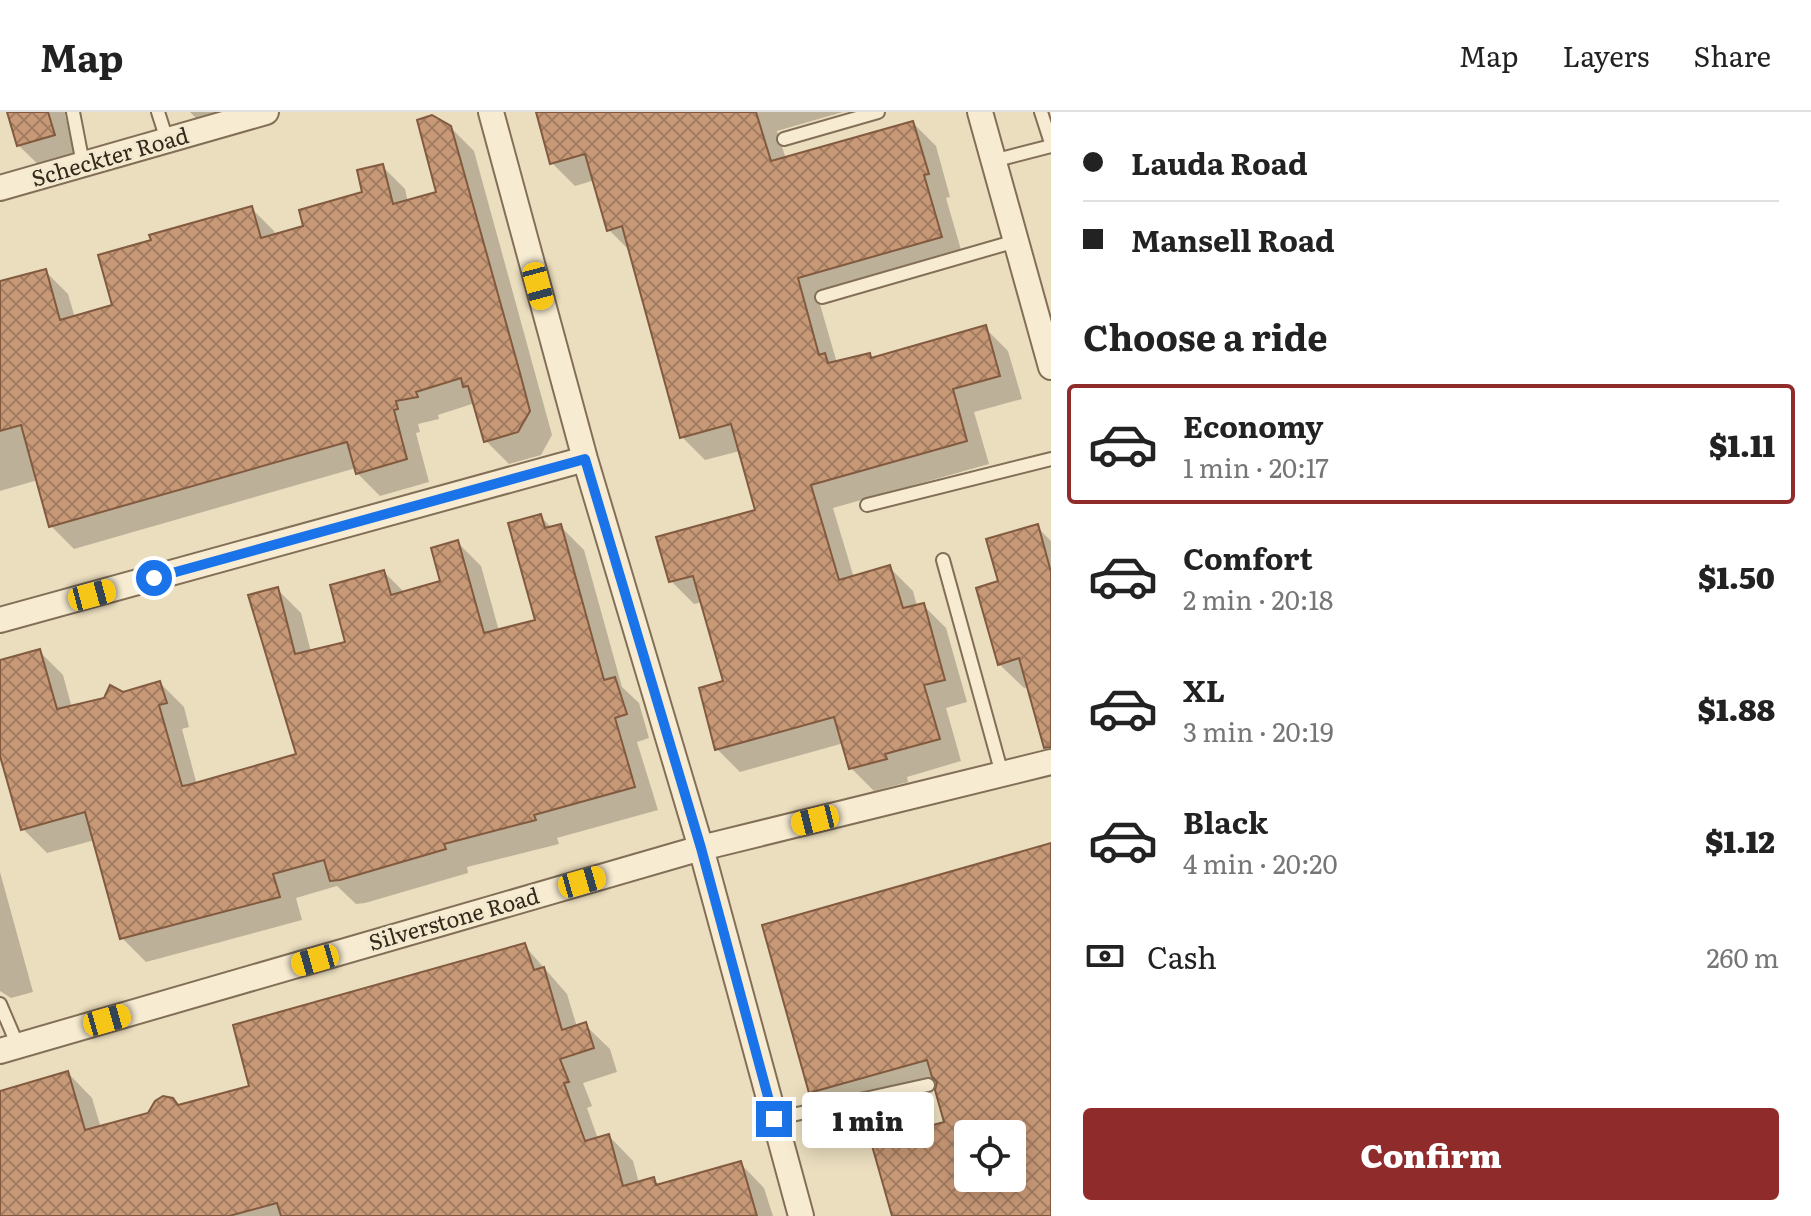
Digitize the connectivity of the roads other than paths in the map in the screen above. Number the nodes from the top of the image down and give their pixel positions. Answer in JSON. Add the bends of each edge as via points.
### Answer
{"nodes":[{"id":1,"x":73,"y":112,"type":"edge"},
{"id":2,"x":158,"y":112,"type":"edge"},
{"id":3,"x":266,"y":112,"type":"edge"},
{"id":4,"x":491,"y":112,"type":"edge"},
{"id":5,"x":878,"y":112,"type":"edge"},
{"id":6,"x":980,"y":112,"type":"edge"},
{"id":7,"x":1041,"y":112,"type":"edge"},
{"id":8,"x":784,"y":139,"type":"dead end"},
{"id":9,"x":167,"y":140,"type":"junction"},
{"id":10,"x":1051,"y":144,"type":"edge"},
{"id":11,"x":993,"y":161,"type":"junction"},
{"id":12,"x":83,"y":164,"type":"junction"},
{"id":13,"x":0,"y":188,"type":"edge"},
{"id":14,"x":1016,"y":241,"type":"junction"},
{"id":15,"x":822,"y":297,"type":"dead end"},
{"id":16,"x":1051,"y":367,"type":"edge"},
{"id":17,"x":585,"y":459,"type":"junction"},
{"id":18,"x":1051,"y":459,"type":"edge"},
{"id":19,"x":867,"y":505,"type":"dead end"},
{"id":20,"x":943,"y":560,"type":"dead end"},
{"id":21,"x":0,"y":620,"type":"edge"},
{"id":22,"x":1051,"y":762,"type":"edge"},
{"id":23,"x":1002,"y":774,"type":"junction"},
{"id":24,"x":701,"y":848,"type":"junction"},
{"id":25,"x":0,"y":1004,"type":"edge"},
{"id":26,"x":9,"y":1048,"type":"edge"},
{"id":27,"x":928,"y":1085,"type":"dead end"},
{"id":28,"x":774,"y":1119,"type":"junction"},
{"id":29,"x":801,"y":1216,"type":"edge"}],
"edges":[{"from":1,"to":12,"type":"lane"},
{"from":2,"to":9,"type":"lane"},
{"from":3,"to":9,"type":"street","name":"Scheckter Road"},
{"from":4,"to":17,"type":"street"},
{"from":5,"to":8,"type":"lane"},
{"from":6,"to":11,"type":"street"},
{"from":7,"to":10,"type":"lane"},
{"from":9,"to":12,"type":"street","name":"Scheckter Road"},
{"from":10,"to":11,"type":"lane"},
{"from":11,"to":14,"type":"street"},
{"from":12,"to":13,"type":"street","name":"Scheckter Road"},
{"from":14,"to":15,"type":"lane"},
{"from":14,"to":16,"type":"street"},
{"from":17,"to":21,"type":"street"},
{"from":17,"to":24,"type":"street"},
{"from":18,"to":19,"type":"lane"},
{"from":20,"to":23,"type":"lane"},
{"from":22,"to":23,"type":"street","name":"Silverstone Road"},
{"from":23,"to":24,"type":"street","name":"Silverstone Road"},
{"from":24,"to":26,"type":"street","name":"Silverstone Road"},
{"from":24,"to":28,"type":"street"},
{"from":25,"to":26,"type":"lane"},
{"from":27,"to":28,"type":"lane"},
{"from":28,"to":29,"type":"street"}]}
